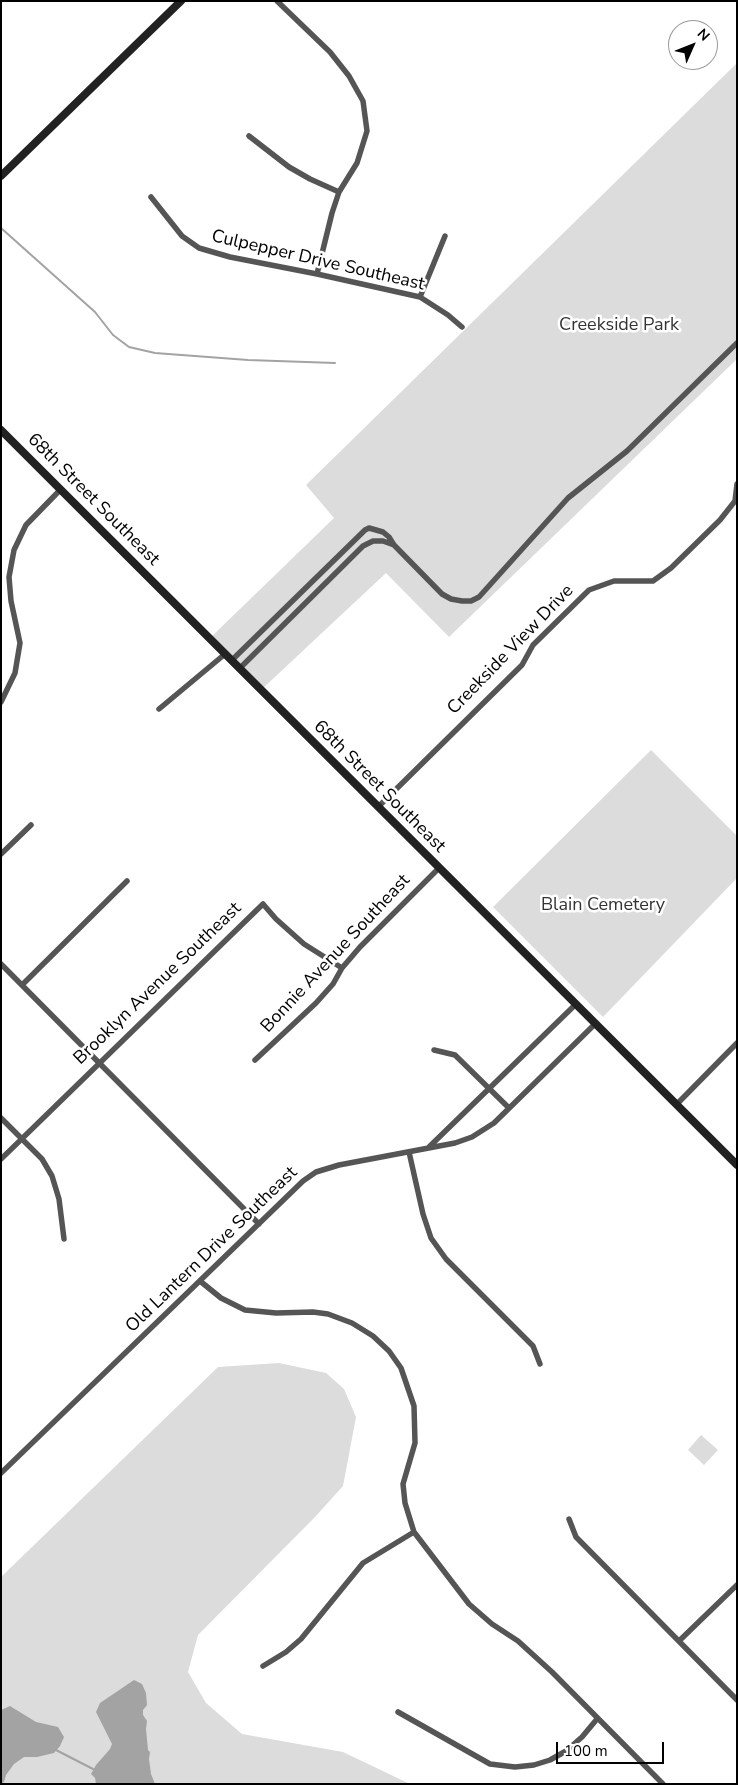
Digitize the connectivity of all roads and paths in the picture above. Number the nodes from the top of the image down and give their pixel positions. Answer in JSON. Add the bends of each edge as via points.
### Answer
{"nodes":[{"id":1,"x":181,"y":1,"type":"edge"},
{"id":2,"x":277,"y":1,"type":"edge"},
{"id":3,"x":249,"y":136,"type":"dead end"},
{"id":4,"x":1,"y":176,"type":"edge"},
{"id":5,"x":339,"y":192,"type":"junction"},
{"id":6,"x":151,"y":197,"type":"dead end"},
{"id":7,"x":445,"y":236,"type":"dead end"},
{"id":8,"x":317,"y":274,"type":"junction"},
{"id":9,"x":420,"y":298,"type":"junction"},
{"id":10,"x":462,"y":327,"type":"dead end"},
{"id":11,"x":737,"y":343,"type":"edge"},
{"id":12,"x":1,"y":430,"type":"edge"},
{"id":13,"x":737,"y":484,"type":"edge"},
{"id":14,"x":61,"y":489,"type":"junction"},
{"id":15,"x":394,"y":546,"type":"junction"},
{"id":16,"x":225,"y":654,"type":"junction"},
{"id":17,"x":232,"y":660,"type":"junction"},
{"id":18,"x":240,"y":668,"type":"junction"},
{"id":19,"x":1,"y":702,"type":"edge"},
{"id":20,"x":159,"y":709,"type":"dead end"},
{"id":21,"x":378,"y":806,"type":"junction"},
{"id":22,"x":31,"y":825,"type":"dead end"},
{"id":23,"x":1,"y":854,"type":"edge"},
{"id":24,"x":439,"y":868,"type":"junction"},
{"id":25,"x":127,"y":881,"type":"dead end"},
{"id":26,"x":1,"y":964,"type":"edge"},
{"id":27,"x":342,"y":968,"type":"junction"},
{"id":28,"x":22,"y":985,"type":"junction"},
{"id":29,"x":576,"y":1004,"type":"junction"},
{"id":30,"x":595,"y":1024,"type":"junction"},
{"id":31,"x":737,"y":1043,"type":"edge"},
{"id":32,"x":434,"y":1050,"type":"dead end"},
{"id":33,"x":255,"y":1060,"type":"dead end"},
{"id":34,"x":99,"y":1063,"type":"junction"},
{"id":35,"x":489,"y":1089,"type":"junction"},
{"id":36,"x":676,"y":1105,"type":"junction"},
{"id":37,"x":509,"y":1108,"type":"junction"},
{"id":38,"x":1,"y":1118,"type":"edge"},
{"id":39,"x":21,"y":1139,"type":"junction"},
{"id":40,"x":428,"y":1148,"type":"junction"},
{"id":41,"x":409,"y":1152,"type":"junction"},
{"id":42,"x":1,"y":1159,"type":"edge"},
{"id":43,"x":737,"y":1165,"type":"edge"},
{"id":44,"x":259,"y":1224,"type":"junction"},
{"id":45,"x":64,"y":1239,"type":"dead end"},
{"id":46,"x":200,"y":1281,"type":"junction"},
{"id":47,"x":540,"y":1364,"type":"dead end"},
{"id":48,"x":1,"y":1473,"type":"edge"},
{"id":49,"x":569,"y":1519,"type":"dead end"},
{"id":50,"x":414,"y":1532,"type":"junction"},
{"id":51,"x":737,"y":1585,"type":"edge"},
{"id":52,"x":679,"y":1641,"type":"junction"},
{"id":53,"x":263,"y":1666,"type":"dead end"},
{"id":54,"x":737,"y":1700,"type":"edge"},
{"id":55,"x":398,"y":1712,"type":"dead end"},
{"id":56,"x":597,"y":1719,"type":"junction"},
{"id":57,"x":662,"y":1784,"type":"edge"}],
"edges":[{"from":1,"to":4,"type":"main road"},
{"from":2,"to":5,"type":"street","via":[[330,52],[363,101],[367,131],[357,162]]},
{"from":3,"to":5,"type":"street","via":[[289,167]]},
{"from":5,"to":8,"type":"street"},
{"from":6,"to":8,"type":"street","name":"Culpepper Drive Southeast","via":[[182,236],[199,248]]},
{"from":7,"to":9,"type":"street"},
{"from":8,"to":9,"type":"street","name":"Culpepper Drive Southeast"},
{"from":9,"to":10,"type":"street","name":"Culpepper Drive Southeast","via":[[448,314]]},
{"from":11,"to":15,"type":"street","via":[[627,451],[568,498],[479,597],[462,602],[442,594]]},
{"from":12,"to":14,"type":"main road","name":"68th Street Southeast"},
{"from":13,"to":21,"type":"street","name":"Creekside View Drive","via":[[735,501],[671,568],[653,581],[614,581],[589,590],[572,605],[533,645],[522,665]]},
{"from":14,"to":16,"type":"main road","name":"68th Street Southeast"},
{"from":14,"to":19,"type":"street","via":[[26,525],[14,550],[9,577],[20,643],[15,673]]},
{"from":15,"to":17,"type":"street","via":[[383,532],[365,530]]},
{"from":15,"to":18,"type":"street","via":[[373,541],[363,546]]},
{"from":16,"to":17,"type":"main road","name":"68th Street Southeast"},
{"from":16,"to":20,"type":"street"},
{"from":17,"to":18,"type":"main road","name":"68th Street Southeast"},
{"from":18,"to":21,"type":"main road","name":"68th Street Southeast"},
{"from":21,"to":24,"type":"main road","name":"68th Street Southeast"},
{"from":22,"to":23,"type":"street"},
{"from":24,"to":27,"type":"street","name":"Bonnie Avenue Southeast","via":[[378,927]]},
{"from":24,"to":29,"type":"main road","name":"68th Street Southeast"},
{"from":25,"to":28,"type":"street"},
{"from":26,"to":28,"type":"street"},
{"from":27,"to":33,"type":"street","name":"Bonnie Avenue Southeast","via":[[316,1003]]},
{"from":27,"to":34,"type":"street","name":"Brooklyn Avenue Southeast","via":[[304,944],[263,904]]},
{"from":28,"to":34,"type":"street"},
{"from":29,"to":30,"type":"main road","name":"68th Street Southeast"},
{"from":29,"to":35,"type":"street"},
{"from":30,"to":36,"type":"main road","name":"68th Street Southeast"},
{"from":30,"to":37,"type":"street","name":"Old Lantern Drive Southeast"},
{"from":31,"to":36,"type":"street"},
{"from":32,"to":35,"type":"street","via":[[454,1055]]},
{"from":34,"to":39,"type":"street","name":"Brooklyn Avenue Southeast"},
{"from":34,"to":44,"type":"street"},
{"from":35,"to":37,"type":"street"},
{"from":35,"to":40,"type":"street"},
{"from":36,"to":43,"type":"main road","name":"68th Street Southeast"},
{"from":37,"to":40,"type":"street","name":"Old Lantern Drive Southeast","via":[[494,1123],[472,1137]]},
{"from":38,"to":39,"type":"street"},
{"from":39,"to":42,"type":"street","name":"Brooklyn Avenue Southeast"},
{"from":39,"to":45,"type":"street","via":[[42,1159],[52,1176],[59,1199]]},
{"from":40,"to":41,"type":"street","name":"Old Lantern Drive Southeast"},
{"from":41,"to":44,"type":"street","name":"Old Lantern Drive Southeast","via":[[316,1172]]},
{"from":41,"to":47,"type":"street","via":[[431,1238],[446,1259],[533,1346]]},
{"from":44,"to":46,"type":"street","name":"Old Lantern Drive Southeast"},
{"from":46,"to":48,"type":"street","name":"Old Lantern Drive Southeast"},
{"from":46,"to":50,"type":"street","via":[[221,1298],[245,1310],[328,1314],[352,1323],[389,1351],[401,1368],[414,1406],[415,1443],[403,1484]]},
{"from":49,"to":52,"type":"street","via":[[576,1537]]},
{"from":50,"to":53,"type":"street","via":[[363,1563],[301,1639]]},
{"from":50,"to":56,"type":"street","via":[[469,1604],[518,1642]]},
{"from":51,"to":52,"type":"street"},
{"from":52,"to":54,"type":"street"},
{"from":55,"to":56,"type":"street","via":[[490,1764],[515,1767],[534,1765],[558,1755],[582,1737]]},
{"from":56,"to":57,"type":"street"}]}
